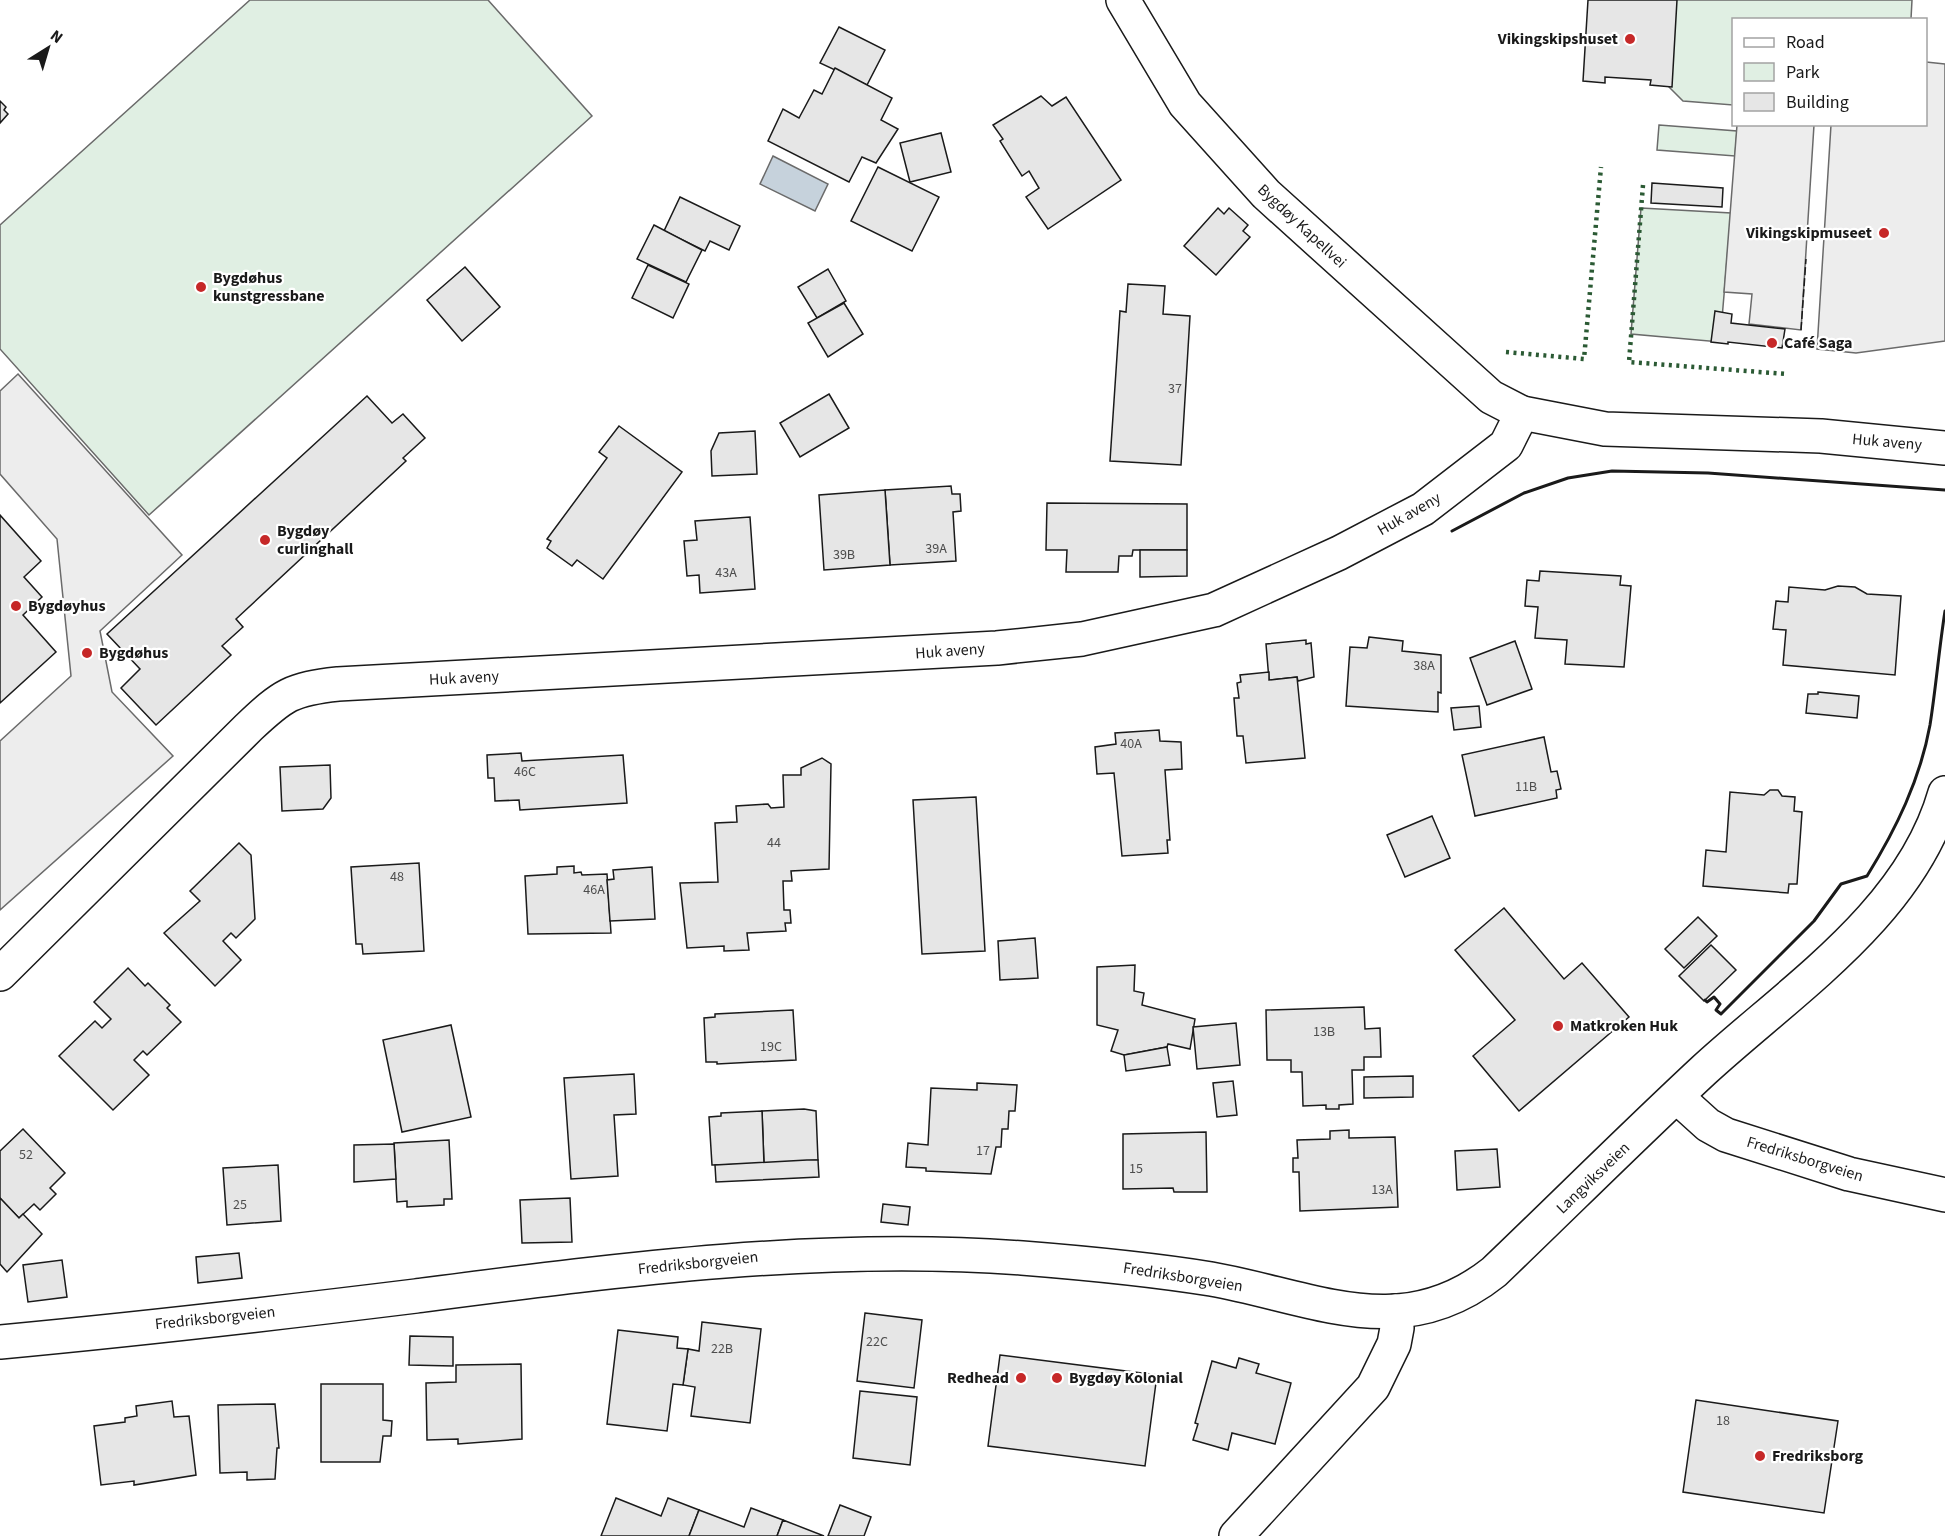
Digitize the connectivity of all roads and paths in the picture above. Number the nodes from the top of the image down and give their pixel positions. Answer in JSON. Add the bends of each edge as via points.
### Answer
{"nodes":[{"id":1,"x":1123,"y":0,"type":"edge"},
{"id":2,"x":1522,"y":413,"type":"junction"},
{"id":3,"x":1945,"y":448,"type":"edge"},
{"id":4,"x":1945,"y":793,"type":"edge"},
{"id":5,"x":0,"y":974,"type":"edge"},
{"id":6,"x":1677,"y":1097,"type":"junction"},
{"id":7,"x":1945,"y":1195,"type":"edge"},
{"id":8,"x":1396,"y":1311,"type":"junction"},
{"id":9,"x":0,"y":1342,"type":"edge"},
{"id":10,"x":1236,"y":1536,"type":"edge"}],
"edges":[{"from":1,"to":2,"type":"street","name":"Bygdøy Kapellvei","via":[[1185,104],[1266,194],[1491,397]]},
{"from":2,"to":3,"type":"street","name":"Huk aveny","via":[[1605,429],[1821,436]]},
{"from":2,"to":5,"type":"street","name":"Huk aveny","via":[[1506,445],[1423,509],[1339,553],[1214,610],[1082,639],[997,648],[301,688],[278,699]]},
{"from":4,"to":6,"type":"street","name":"Langviksveien","via":[[1917,858],[1879,911]]},
{"from":6,"to":7,"type":"street","name":"Fredriksborgveien","via":[[1708,1125],[1726,1135],[1849,1174]]},
{"from":6,"to":8,"type":"street","name":"Langviksveien","via":[[1471,1290],[1449,1301]]},
{"from":8,"to":9,"type":"street","name":"Fredriksborgveien","via":[[1370,1313],[1339,1308],[1150,1270],[1031,1259],[768,1256]]},
{"from":8,"to":10,"type":"street","via":[[1394,1344],[1373,1387]]}]}
